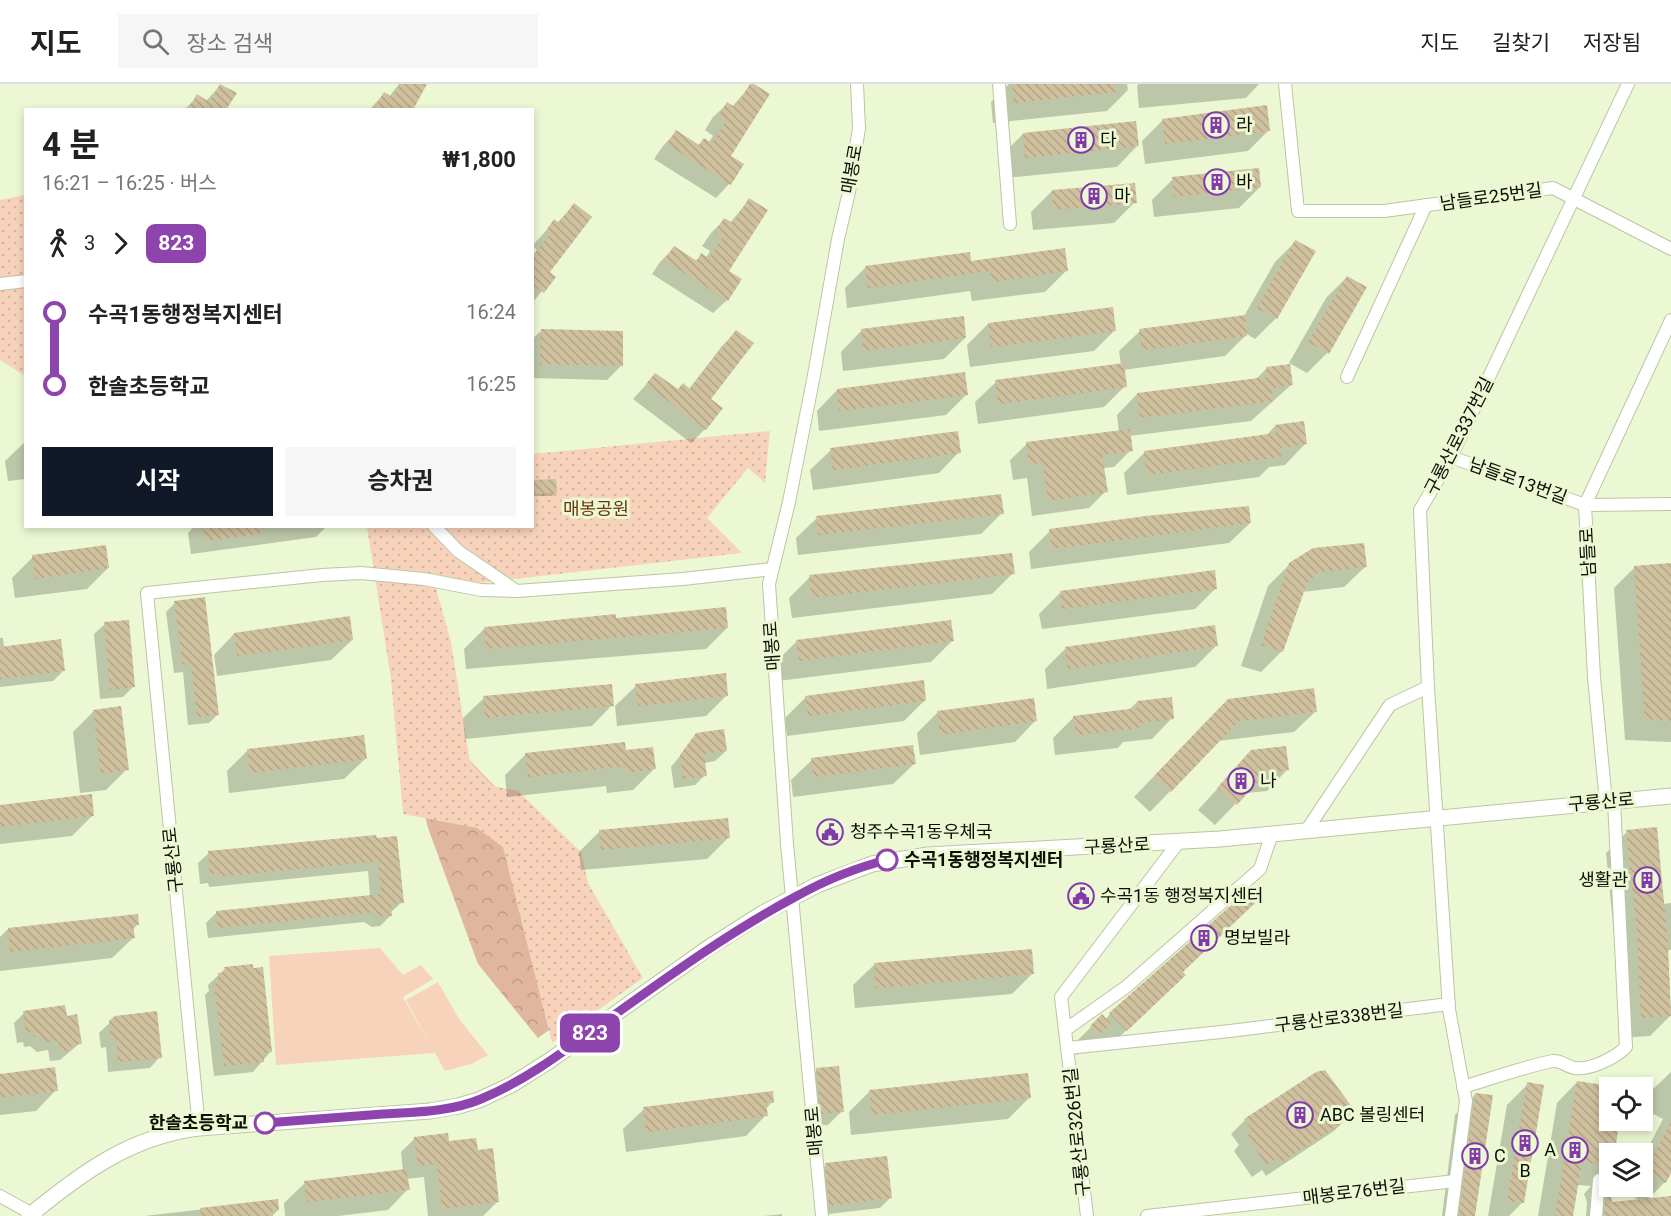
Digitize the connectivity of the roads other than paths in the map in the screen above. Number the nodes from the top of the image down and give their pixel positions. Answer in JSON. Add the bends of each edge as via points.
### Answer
{"nodes":[{"id":1,"x":857,"y":84,"type":"edge"},
{"id":2,"x":999,"y":84,"type":"edge"},
{"id":3,"x":1285,"y":84,"type":"edge"},
{"id":4,"x":1628,"y":84,"type":"edge"},
{"id":5,"x":1575,"y":198,"type":"junction"},
{"id":6,"x":1426,"y":206,"type":"junction"},
{"id":7,"x":1010,"y":224,"type":"dead end"},
{"id":8,"x":1671,"y":249,"type":"edge"},
{"id":9,"x":24,"y":281,"type":"edge"},
{"id":10,"x":0,"y":284,"type":"edge"},
{"id":11,"x":1671,"y":320,"type":"edge"},
{"id":12,"x":1347,"y":377,"type":"dead end"},
{"id":13,"x":1451,"y":457,"type":"junction"},
{"id":14,"x":1671,"y":504,"type":"edge"},
{"id":15,"x":1586,"y":505,"type":"junction"},
{"id":16,"x":436,"y":528,"type":"edge"},
{"id":17,"x":772,"y":569,"type":"junction"},
{"id":18,"x":517,"y":591,"type":"junction"},
{"id":19,"x":1428,"y":687,"type":"junction"},
{"id":20,"x":1671,"y":796,"type":"edge"},
{"id":21,"x":1610,"y":801,"type":"junction"},
{"id":22,"x":1438,"y":817,"type":"junction"},
{"id":23,"x":1306,"y":831,"type":"junction"},
{"id":24,"x":1272,"y":834,"type":"junction"},
{"id":25,"x":1178,"y":843,"type":"junction"},
{"id":26,"x":794,"y":898,"type":"junction"},
{"id":27,"x":1449,"y":1004,"type":"junction"},
{"id":28,"x":1065,"y":1030,"type":"junction"},
{"id":29,"x":1230,"y":1031,"type":"joint"},
{"id":30,"x":1068,"y":1048,"type":"junction"},
{"id":31,"x":1463,"y":1087,"type":"junction"},
{"id":32,"x":199,"y":1128,"type":"junction"},
{"id":33,"x":1599,"y":1180,"type":"dead end"},
{"id":34,"x":1455,"y":1181,"type":"junction"},
{"id":35,"x":0,"y":1196,"type":"edge"},
{"id":36,"x":32,"y":1215,"type":"edge"},
{"id":37,"x":822,"y":1216,"type":"edge"},
{"id":38,"x":1087,"y":1216,"type":"edge"},
{"id":39,"x":1147,"y":1216,"type":"edge"},
{"id":40,"x":1451,"y":1216,"type":"edge"},
{"id":41,"x":1596,"y":1216,"type":"edge"}],
"edges":[{"from":1,"to":17,"type":"street","name":"매봉로","via":[[859,128],[849,192],[789,502]]},
{"from":2,"to":7,"type":"street"},
{"from":3,"to":6,"type":"street","name":"남들로25번길","via":[[1298,211],[1384,211]]},
{"from":4,"to":5,"type":"street","name":"구룡산로337번길"},
{"from":5,"to":6,"type":"street","name":"남들로25번길","via":[[1553,188]]},
{"from":5,"to":8,"type":"street","name":"남들로25번길"},
{"from":5,"to":13,"type":"street","name":"구룡산로337번길"},
{"from":6,"to":12,"type":"street"},
{"from":9,"to":10,"type":"street"},
{"from":11,"to":15,"type":"street","name":"남들로"},
{"from":13,"to":15,"type":"street","name":"남들로13번길"},
{"from":13,"to":19,"type":"street","name":"구룡산로337번길","via":[[1420,510]]},
{"from":14,"to":15,"type":"street"},
{"from":15,"to":21,"type":"street","name":"남들로","via":[[1594,677]]},
{"from":16,"to":18,"type":"street","via":[[458,551]]},
{"from":17,"to":18,"type":"street"},
{"from":17,"to":26,"type":"street","name":"매봉로","via":[[770,621]]},
{"from":18,"to":32,"type":"street","name":"구룡산로","via":[[481,590],[361,573],[147,593]]},
{"from":19,"to":22,"type":"street","name":"구룡산로337번길"},
{"from":19,"to":23,"type":"street","via":[[1390,705]]},
{"from":20,"to":21,"type":"street","name":"구룡산로"},
{"from":21,"to":22,"type":"street","name":"구룡산로"},
{"from":21,"to":31,"type":"street","name":"남들로","via":[[1626,1047],[1589,1066],[1576,1068],[1557,1060]]},
{"from":22,"to":23,"type":"street","name":"구룡산로"},
{"from":22,"to":27,"type":"street"},
{"from":23,"to":24,"type":"street","name":"구룡산로"},
{"from":24,"to":25,"type":"street","name":"구룡산로"},
{"from":24,"to":28,"type":"street","via":[[1260,869],[1126,987]]},
{"from":25,"to":26,"type":"street","name":"구룡산로","via":[[892,859],[847,872]]},
{"from":25,"to":28,"type":"street","name":"구룡산로326번길","via":[[1061,997]]},
{"from":26,"to":32,"type":"street","name":"구룡산로","via":[[708,948],[512,1085],[479,1100],[430,1111]]},
{"from":26,"to":37,"type":"street","name":"매봉로"},
{"from":27,"to":29,"type":"street","name":"구룡산로338번길"},
{"from":27,"to":31,"type":"street"},
{"from":28,"to":30,"type":"street","name":"구룡산로326번길"},
{"from":29,"to":30,"type":"street","name":"구룡산로326번길"},
{"from":30,"to":38,"type":"street","name":"구룡산로326번길"},
{"from":31,"to":34,"type":"street","via":[[1466,1101]]},
{"from":32,"to":36,"type":"street","name":"구룡산로","via":[[152,1138],[112,1156]]},
{"from":33,"to":41,"type":"street"},
{"from":34,"to":39,"type":"street","name":"매봉로76번길"},
{"from":34,"to":40,"type":"street"},
{"from":35,"to":36,"type":"street"}]}
